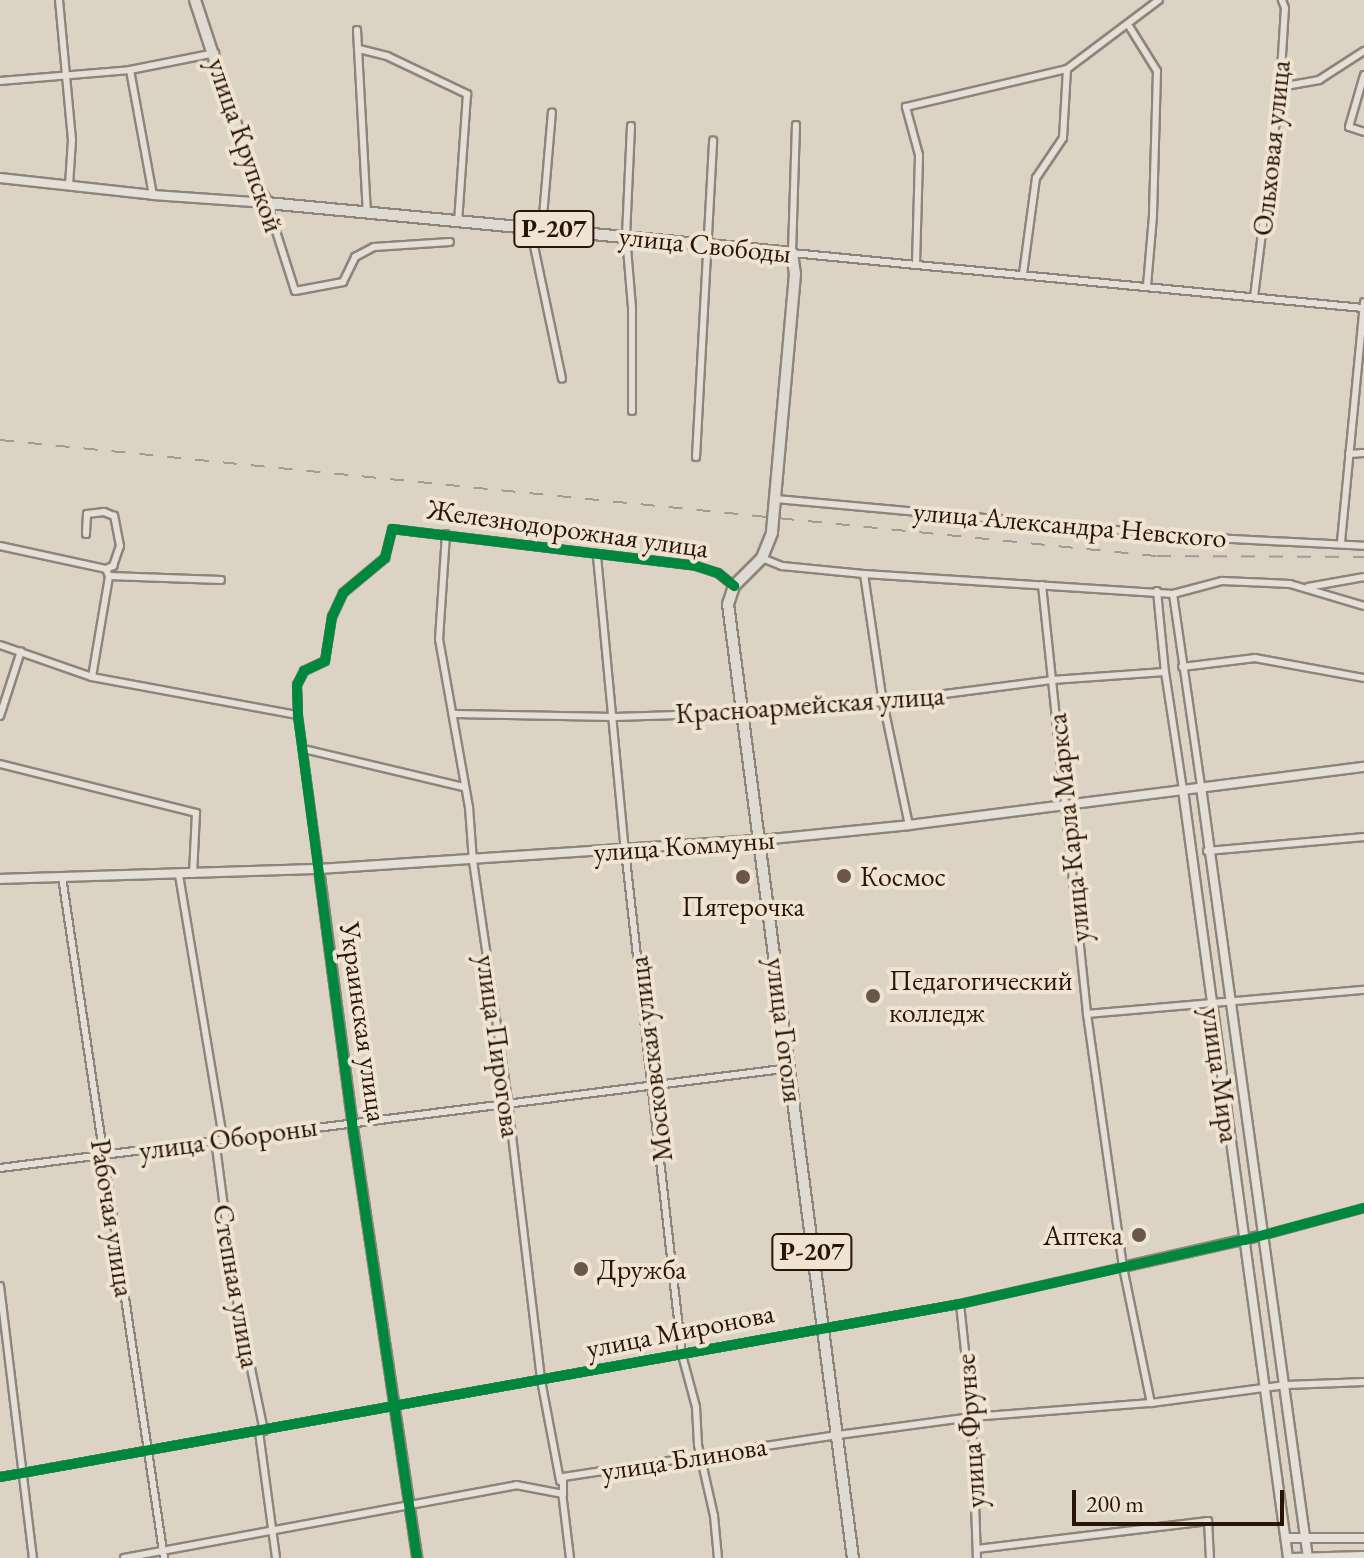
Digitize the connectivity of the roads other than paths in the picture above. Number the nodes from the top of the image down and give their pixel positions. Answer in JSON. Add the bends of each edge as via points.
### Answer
{"nodes":[{"id":1,"x":59,"y":0,"type":"edge"},
{"id":2,"x":195,"y":0,"type":"edge"},
{"id":3,"x":1159,"y":0,"type":"edge"},
{"id":4,"x":1282,"y":0,"type":"edge"},
{"id":5,"x":1129,"y":26,"type":"junction"},
{"id":6,"x":357,"y":30,"type":"dead end"},
{"id":7,"x":359,"y":49,"type":"junction"},
{"id":8,"x":1364,"y":51,"type":"edge"},
{"id":9,"x":215,"y":53,"type":"junction"},
{"id":10,"x":1067,"y":69,"type":"junction"},
{"id":11,"x":130,"y":70,"type":"junction"},
{"id":12,"x":65,"y":75,"type":"junction"},
{"id":13,"x":1364,"y":75,"type":"edge"},
{"id":14,"x":0,"y":81,"type":"edge"},
{"id":15,"x":1280,"y":87,"type":"junction"},
{"id":16,"x":552,"y":112,"type":"dead end"},
{"id":17,"x":796,"y":125,"type":"dead end"},
{"id":18,"x":631,"y":126,"type":"dead end"},
{"id":19,"x":1364,"y":132,"type":"edge"},
{"id":20,"x":713,"y":140,"type":"dead end"},
{"id":21,"x":0,"y":178,"type":"edge"},
{"id":22,"x":69,"y":185,"type":"junction"},
{"id":23,"x":153,"y":195,"type":"junction"},
{"id":24,"x":267,"y":203,"type":"junction"},
{"id":25,"x":367,"y":213,"type":"junction"},
{"id":26,"x":458,"y":222,"type":"junction"},
{"id":27,"x":536,"y":228,"type":"junction"},
{"id":28,"x":626,"y":236,"type":"junction"},
{"id":29,"x":450,"y":242,"type":"dead end"},
{"id":30,"x":709,"y":244,"type":"junction"},
{"id":31,"x":792,"y":253,"type":"junction"},
{"id":32,"x":916,"y":264,"type":"junction"},
{"id":33,"x":1023,"y":274,"type":"junction"},
{"id":34,"x":1147,"y":286,"type":"junction"},
{"id":35,"x":1254,"y":297,"type":"junction"},
{"id":36,"x":1364,"y":302,"type":"edge"},
{"id":37,"x":1363,"y":308,"type":"edge"},
{"id":38,"x":562,"y":379,"type":"dead end"},
{"id":39,"x":632,"y":411,"type":"dead end"},
{"id":40,"x":1364,"y":453,"type":"edge"},
{"id":41,"x":1349,"y":454,"type":"junction"},
{"id":42,"x":696,"y":457,"type":"dead end"},
{"id":43,"x":776,"y":499,"type":"junction"},
{"id":44,"x":392,"y":529,"type":"joint"},
{"id":45,"x":86,"y":534,"type":"dead end"},
{"id":46,"x":446,"y":534,"type":"junction"},
{"id":47,"x":1341,"y":542,"type":"junction"},
{"id":48,"x":0,"y":546,"type":"edge"},
{"id":49,"x":1364,"y":546,"type":"edge"},
{"id":50,"x":597,"y":556,"type":"junction"},
{"id":51,"x":762,"y":558,"type":"junction"},
{"id":52,"x":108,"y":572,"type":"junction"},
{"id":53,"x":864,"y":574,"type":"junction"},
{"id":54,"x":1364,"y":577,"type":"edge"},
{"id":55,"x":221,"y":580,"type":"dead end"},
{"id":56,"x":1042,"y":585,"type":"junction"},
{"id":57,"x":734,"y":586,"type":"junction"},
{"id":58,"x":1304,"y":588,"type":"junction"},
{"id":59,"x":1157,"y":591,"type":"junction"},
{"id":60,"x":1173,"y":594,"type":"junction"},
{"id":61,"x":1364,"y":606,"type":"edge"},
{"id":62,"x":0,"y":645,"type":"edge"},
{"id":63,"x":21,"y":651,"type":"junction"},
{"id":64,"x":1182,"y":667,"type":"junction"},
{"id":65,"x":1165,"y":672,"type":"junction"},
{"id":66,"x":92,"y":677,"type":"junction"},
{"id":67,"x":1364,"y":678,"type":"edge"},
{"id":68,"x":1052,"y":680,"type":"junction"},
{"id":69,"x":883,"y":702,"type":"junction"},
{"id":70,"x":742,"y":713,"type":"junction"},
{"id":71,"x":455,"y":714,"type":"junction"},
{"id":72,"x":298,"y":715,"type":"junction"},
{"id":73,"x":0,"y":716,"type":"edge"},
{"id":74,"x":614,"y":717,"type":"junction"},
{"id":75,"x":304,"y":749,"type":"junction"},
{"id":76,"x":0,"y":764,"type":"edge"},
{"id":77,"x":1364,"y":767,"type":"edge"},
{"id":78,"x":463,"y":787,"type":"junction"},
{"id":79,"x":1201,"y":787,"type":"junction"},
{"id":80,"x":1183,"y":790,"type":"junction"},
{"id":81,"x":1065,"y":805,"type":"junction"},
{"id":82,"x":909,"y":825,"type":"junction"},
{"id":83,"x":1364,"y":837,"type":"edge"},
{"id":84,"x":760,"y":840,"type":"junction"},
{"id":85,"x":625,"y":850,"type":"junction"},
{"id":86,"x":1207,"y":851,"type":"junction"},
{"id":87,"x":473,"y":861,"type":"junction"},
{"id":88,"x":319,"y":869,"type":"junction"},
{"id":89,"x":193,"y":874,"type":"junction"},
{"id":90,"x":179,"y":875,"type":"junction"},
{"id":91,"x":62,"y":877,"type":"junction"},
{"id":92,"x":0,"y":879,"type":"edge"},
{"id":93,"x":1364,"y":990,"type":"edge"},
{"id":94,"x":1229,"y":1001,"type":"junction"},
{"id":95,"x":1211,"y":1004,"type":"junction"},
{"id":96,"x":1087,"y":1014,"type":"junction"},
{"id":97,"x":790,"y":1068,"type":"junction"},
{"id":98,"x":653,"y":1084,"type":"junction"},
{"id":99,"x":508,"y":1102,"type":"junction"},
{"id":100,"x":352,"y":1121,"type":"junction"},
{"id":101,"x":219,"y":1139,"type":"junction"},
{"id":102,"x":103,"y":1156,"type":"junction"},
{"id":103,"x":0,"y":1168,"type":"edge"},
{"id":104,"x":1364,"y":1208,"type":"edge"},
{"id":105,"x":1264,"y":1235,"type":"junction"},
{"id":106,"x":1245,"y":1240,"type":"junction"},
{"id":107,"x":1123,"y":1267,"type":"junction"},
{"id":108,"x":0,"y":1286,"type":"edge"},
{"id":109,"x":960,"y":1304,"type":"junction"},
{"id":110,"x":823,"y":1327,"type":"junction"},
{"id":111,"x":682,"y":1355,"type":"junction"},
{"id":112,"x":541,"y":1380,"type":"junction"},
{"id":113,"x":1364,"y":1382,"type":"edge"},
{"id":114,"x":1286,"y":1385,"type":"junction"},
{"id":115,"x":1266,"y":1388,"type":"junction"},
{"id":116,"x":1151,"y":1403,"type":"junction"},
{"id":117,"x":395,"y":1408,"type":"junction"},
{"id":118,"x":972,"y":1417,"type":"junction"},
{"id":119,"x":262,"y":1432,"type":"junction"},
{"id":120,"x":838,"y":1435,"type":"junction"},
{"id":121,"x":150,"y":1452,"type":"junction"},
{"id":122,"x":700,"y":1456,"type":"junction"},
{"id":123,"x":23,"y":1473,"type":"junction"},
{"id":124,"x":0,"y":1477,"type":"edge"},
{"id":125,"x":563,"y":1494,"type":"junction"},
{"id":126,"x":410,"y":1504,"type":"junction"},
{"id":127,"x":272,"y":1531,"type":"junction"},
{"id":128,"x":1286,"y":1538,"type":"junction"},
{"id":129,"x":1306,"y":1538,"type":"junction"},
{"id":130,"x":1364,"y":1538,"type":"edge"},
{"id":131,"x":977,"y":1549,"type":"junction"},
{"id":132,"x":163,"y":1555,"type":"edge"},
{"id":133,"x":1364,"y":1556,"type":"edge"},
{"id":134,"x":33,"y":1558,"type":"edge"},
{"id":135,"x":124,"y":1558,"type":"edge"},
{"id":136,"x":276,"y":1558,"type":"edge"},
{"id":137,"x":417,"y":1558,"type":"edge"},
{"id":138,"x":570,"y":1558,"type":"edge"},
{"id":139,"x":718,"y":1558,"type":"edge"},
{"id":140,"x":853,"y":1558,"type":"edge"},
{"id":141,"x":977,"y":1558,"type":"edge"},
{"id":142,"x":1210,"y":1558,"type":"edge"},
{"id":143,"x":1290,"y":1558,"type":"edge"},
{"id":144,"x":1308,"y":1558,"type":"edge"}],
"edges":[{"from":1,"to":12,"type":"street"},
{"from":2,"to":9,"type":"main road","name":"улица Крупской"},
{"from":3,"to":5,"type":"street"},
{"from":4,"to":15,"type":"street","name":"Ольховая улица"},
{"from":5,"to":10,"type":"street"},
{"from":5,"to":34,"type":"street","via":[[1157,71]]},
{"from":6,"to":7,"type":"street"},
{"from":7,"to":25,"type":"street"},
{"from":7,"to":26,"type":"street","via":[[387,56],[467,94]]},
{"from":8,"to":15,"type":"street","via":[[1319,80]]},
{"from":9,"to":11,"type":"street"},
{"from":9,"to":24,"type":"main road","name":"улица Крупской","via":[[255,183]]},
{"from":10,"to":32,"type":"street","via":[[906,107],[919,155]]},
{"from":10,"to":33,"type":"street","via":[[1063,138],[1036,178]]},
{"from":11,"to":12,"type":"street"},
{"from":11,"to":23,"type":"street"},
{"from":12,"to":14,"type":"street"},
{"from":12,"to":22,"type":"street","via":[[72,140]]},
{"from":13,"to":19,"type":"street","via":[[1349,127]]},
{"from":15,"to":35,"type":"street","name":"Ольховая улица"},
{"from":16,"to":27,"type":"street"},
{"from":17,"to":31,"type":"street"},
{"from":18,"to":28,"type":"street"},
{"from":20,"to":30,"type":"street"},
{"from":21,"to":22,"type":"street","name":"улица Свободы"},
{"from":22,"to":23,"type":"street","name":"улица Свободы"},
{"from":23,"to":24,"type":"street","name":"улица Свободы"},
{"from":24,"to":25,"type":"main road","name":"улица Свободы","number":"Р-207"},
{"from":24,"to":29,"type":"street","name":"улица Крупской","via":[[295,291],[343,282],[362,250]]},
{"from":25,"to":26,"type":"main road","name":"улица Свободы","number":"Р-207"},
{"from":26,"to":27,"type":"main road","name":"улица Свободы","number":"Р-207"},
{"from":27,"to":28,"type":"main road","name":"улица Свободы","number":"Р-207"},
{"from":27,"to":38,"type":"street"},
{"from":28,"to":30,"type":"main road","name":"улица Свободы","number":"Р-207"},
{"from":28,"to":39,"type":"street"},
{"from":30,"to":31,"type":"main road","name":"улица Свободы","number":"Р-207"},
{"from":30,"to":42,"type":"street"},
{"from":31,"to":32,"type":"street","name":"улица Свободы"},
{"from":31,"to":43,"type":"main road","via":[[795,274]]},
{"from":32,"to":33,"type":"street","name":"улица Свободы"},
{"from":33,"to":34,"type":"street","name":"улица Свободы"},
{"from":34,"to":35,"type":"street","name":"улица Свободы"},
{"from":35,"to":37,"type":"street","name":"улица Свободы"},
{"from":36,"to":37,"type":"street"},
{"from":37,"to":41,"type":"street"},
{"from":40,"to":41,"type":"street"},
{"from":41,"to":47,"type":"street"},
{"from":43,"to":47,"type":"street","name":"улица Александра Невского","via":[[1195,537]]},
{"from":43,"to":51,"type":"main road","via":[[770,542]]},
{"from":44,"to":46,"type":"street","name":"Железнодорожная улица"},
{"from":44,"to":72,"type":"street","name":"Украинская улица","via":[[385,558],[343,593],[332,617],[325,661],[300,678]]},
{"from":45,"to":52,"type":"street","via":[[87,514],[114,516],[120,546]]},
{"from":46,"to":50,"type":"street","name":"Железнодорожная улица"},
{"from":46,"to":71,"type":"street","name":"улица Пирогова","via":[[439,639]]},
{"from":47,"to":49,"type":"street","name":"улица Александра Невского"},
{"from":48,"to":52,"type":"street"},
{"from":50,"to":57,"type":"street","name":"Железнодорожная улица","via":[[696,566],[718,573]]},
{"from":50,"to":74,"type":"street","name":"Московская улица"},
{"from":51,"to":53,"type":"street","via":[[782,566]]},
{"from":51,"to":57,"type":"main road"},
{"from":52,"to":55,"type":"street"},
{"from":52,"to":66,"type":"street"},
{"from":53,"to":56,"type":"street"},
{"from":53,"to":69,"type":"street"},
{"from":54,"to":58,"type":"street"},
{"from":56,"to":59,"type":"street"},
{"from":56,"to":68,"type":"street","name":"улица Карла Маркса"},
{"from":57,"to":70,"type":"main road","name":"улица Гоголя","number":"Р-207","via":[[728,604]]},
{"from":58,"to":60,"type":"street","via":[[1222,581]]},
{"from":58,"to":61,"type":"street"},
{"from":59,"to":60,"type":"street"},
{"from":59,"to":65,"type":"street","name":"улица Мира"},
{"from":60,"to":64,"type":"street","name":"улица Мира"},
{"from":62,"to":63,"type":"street"},
{"from":63,"to":66,"type":"street"},
{"from":63,"to":73,"type":"street"},
{"from":64,"to":67,"type":"street","via":[[1255,658]]},
{"from":64,"to":79,"type":"street","name":"улица Мира"},
{"from":65,"to":68,"type":"street","name":"Красноармейская улица"},
{"from":65,"to":80,"type":"street","name":"улица Мира"},
{"from":66,"to":72,"type":"street"},
{"from":68,"to":69,"type":"street","name":"Красноармейская улица"},
{"from":68,"to":81,"type":"street","name":"улица Карла Маркса"},
{"from":69,"to":70,"type":"street","name":"Красноармейская улица"},
{"from":69,"to":82,"type":"street"},
{"from":70,"to":74,"type":"street","name":"Красноармейская улица"},
{"from":70,"to":84,"type":"main road","name":"улица Гоголя","number":"Р-207"},
{"from":71,"to":74,"type":"street","name":"Красноармейская улица"},
{"from":71,"to":78,"type":"street","name":"улица Пирогова"},
{"from":72,"to":75,"type":"street","name":"Украинская улица"},
{"from":74,"to":85,"type":"street","name":"Московская улица"},
{"from":75,"to":78,"type":"street"},
{"from":75,"to":88,"type":"street","name":"Украинская улица"},
{"from":76,"to":89,"type":"street","via":[[196,813]]},
{"from":77,"to":79,"type":"street","name":"улица Коммуны"},
{"from":78,"to":87,"type":"street","name":"улица Пирогова"},
{"from":79,"to":80,"type":"street","name":"улица Коммуны"},
{"from":79,"to":86,"type":"street","name":"улица Мира"},
{"from":80,"to":81,"type":"street","name":"улица Коммуны"},
{"from":80,"to":95,"type":"street","name":"улица Мира"},
{"from":81,"to":82,"type":"street","name":"улица Коммуны"},
{"from":81,"to":96,"type":"street","name":"улица Карла Маркса"},
{"from":82,"to":84,"type":"street","name":"улица Коммуны"},
{"from":83,"to":86,"type":"street"},
{"from":84,"to":85,"type":"street","name":"улица Коммуны"},
{"from":84,"to":97,"type":"main road","name":"улица Гоголя","number":"Р-207"},
{"from":85,"to":87,"type":"street","name":"улица Коммуны"},
{"from":85,"to":98,"type":"street","name":"Московская улица"},
{"from":86,"to":94,"type":"street","name":"улица Мира"},
{"from":87,"to":88,"type":"street","name":"улица Коммуны"},
{"from":87,"to":99,"type":"street","name":"улица Пирогова"},
{"from":88,"to":89,"type":"street","name":"улица Коммуны"},
{"from":88,"to":100,"type":"street","name":"Украинская улица"},
{"from":89,"to":90,"type":"street","name":"улица Коммуны"},
{"from":90,"to":91,"type":"street","name":"улица Коммуны"},
{"from":90,"to":101,"type":"street","name":"Степная улица"},
{"from":91,"to":92,"type":"street","name":"улица Коммуны"},
{"from":91,"to":102,"type":"street","name":"Рабочая улица"},
{"from":93,"to":94,"type":"street"},
{"from":94,"to":95,"type":"street"},
{"from":94,"to":105,"type":"street","name":"улица Мира"},
{"from":95,"to":96,"type":"street"},
{"from":95,"to":106,"type":"street","name":"улица Мира"},
{"from":96,"to":107,"type":"street","name":"улица Карла Маркса"},
{"from":97,"to":98,"type":"street","name":"улица Обороны"},
{"from":97,"to":110,"type":"main road","name":"улица Гоголя","number":"Р-207"},
{"from":98,"to":99,"type":"street","name":"улица Обороны"},
{"from":98,"to":111,"type":"street","name":"Московская улица"},
{"from":99,"to":100,"type":"street","name":"улица Обороны"},
{"from":99,"to":112,"type":"street","name":"улица Пирогова"},
{"from":100,"to":101,"type":"street","name":"улица Обороны"},
{"from":100,"to":117,"type":"street","name":"Украинская улица"},
{"from":101,"to":102,"type":"street","name":"улица Обороны"},
{"from":101,"to":119,"type":"street","name":"Степная улица","via":[[235,1291]]},
{"from":102,"to":103,"type":"street","name":"улица Обороны"},
{"from":102,"to":121,"type":"street","name":"Рабочая улица"},
{"from":104,"to":105,"type":"street","name":"улица Миронова"},
{"from":105,"to":106,"type":"street","name":"улица Миронова"},
{"from":105,"to":114,"type":"street","name":"улица Мира"},
{"from":106,"to":107,"type":"street","name":"улица Миронова"},
{"from":106,"to":115,"type":"street","name":"улица Мира"},
{"from":107,"to":109,"type":"street","name":"улица Миронова"},
{"from":107,"to":116,"type":"street","name":"улица Карла Маркса"},
{"from":108,"to":123,"type":"street"},
{"from":109,"to":110,"type":"street","name":"улица Миронова"},
{"from":109,"to":118,"type":"street","name":"улица Фрунзе"},
{"from":110,"to":111,"type":"street","name":"улица Миронова"},
{"from":110,"to":120,"type":"main road","name":"улица Гоголя","number":"Р-207"},
{"from":111,"to":112,"type":"street","name":"улица Миронова"},
{"from":111,"to":122,"type":"street","name":"Московская улица","via":[[696,1407]]},
{"from":112,"to":117,"type":"street","name":"улица Миронова"},
{"from":112,"to":125,"type":"street","name":"улица Пирогова"},
{"from":113,"to":114,"type":"street"},
{"from":114,"to":115,"type":"street","name":"улица Блинова"},
{"from":114,"to":129,"type":"street","name":"улица Мира"},
{"from":115,"to":116,"type":"street","name":"улица Блинова"},
{"from":115,"to":128,"type":"street","name":"улица Мира"},
{"from":116,"to":118,"type":"street","name":"улица Блинова"},
{"from":117,"to":119,"type":"street","name":"улица Миронова"},
{"from":117,"to":126,"type":"street","name":"Украинская улица"},
{"from":118,"to":120,"type":"street","name":"улица Блинова"},
{"from":118,"to":131,"type":"street","name":"улица Фрунзе"},
{"from":119,"to":121,"type":"street","name":"улица Миронова"},
{"from":119,"to":127,"type":"street","name":"Степная улица"},
{"from":120,"to":122,"type":"street","name":"улица Блинова"},
{"from":120,"to":140,"type":"main road","name":"улица Гоголя","number":"Р-207"},
{"from":121,"to":123,"type":"street","name":"улица Миронова"},
{"from":121,"to":132,"type":"street","name":"Рабочая улица"},
{"from":122,"to":125,"type":"street","name":"улица Блинова","via":[[563,1477]]},
{"from":122,"to":139,"type":"street","name":"Московская улица"},
{"from":123,"to":124,"type":"street","name":"улица Миронова"},
{"from":123,"to":134,"type":"street"},
{"from":125,"to":126,"type":"street","name":"улица Блинова","via":[[516,1485]]},
{"from":125,"to":138,"type":"street","name":"улица Пирогова"},
{"from":126,"to":127,"type":"street","name":"улица Блинова"},
{"from":126,"to":137,"type":"street","name":"Украинская улица"},
{"from":127,"to":132,"type":"street","name":"улица Блинова"},
{"from":127,"to":136,"type":"street","name":"Степная улица"},
{"from":128,"to":129,"type":"street"},
{"from":128,"to":143,"type":"street","name":"улица Мира"},
{"from":129,"to":130,"type":"street"},
{"from":129,"to":144,"type":"street","name":"улица Мира"},
{"from":131,"to":141,"type":"street","name":"улица Фрунзе"},
{"from":131,"to":142,"type":"street","via":[[1208,1521]]},
{"from":132,"to":135,"type":"street","name":"улица Блинова"},
{"from":133,"to":144,"type":"street"},
{"from":143,"to":144,"type":"street"}]}
